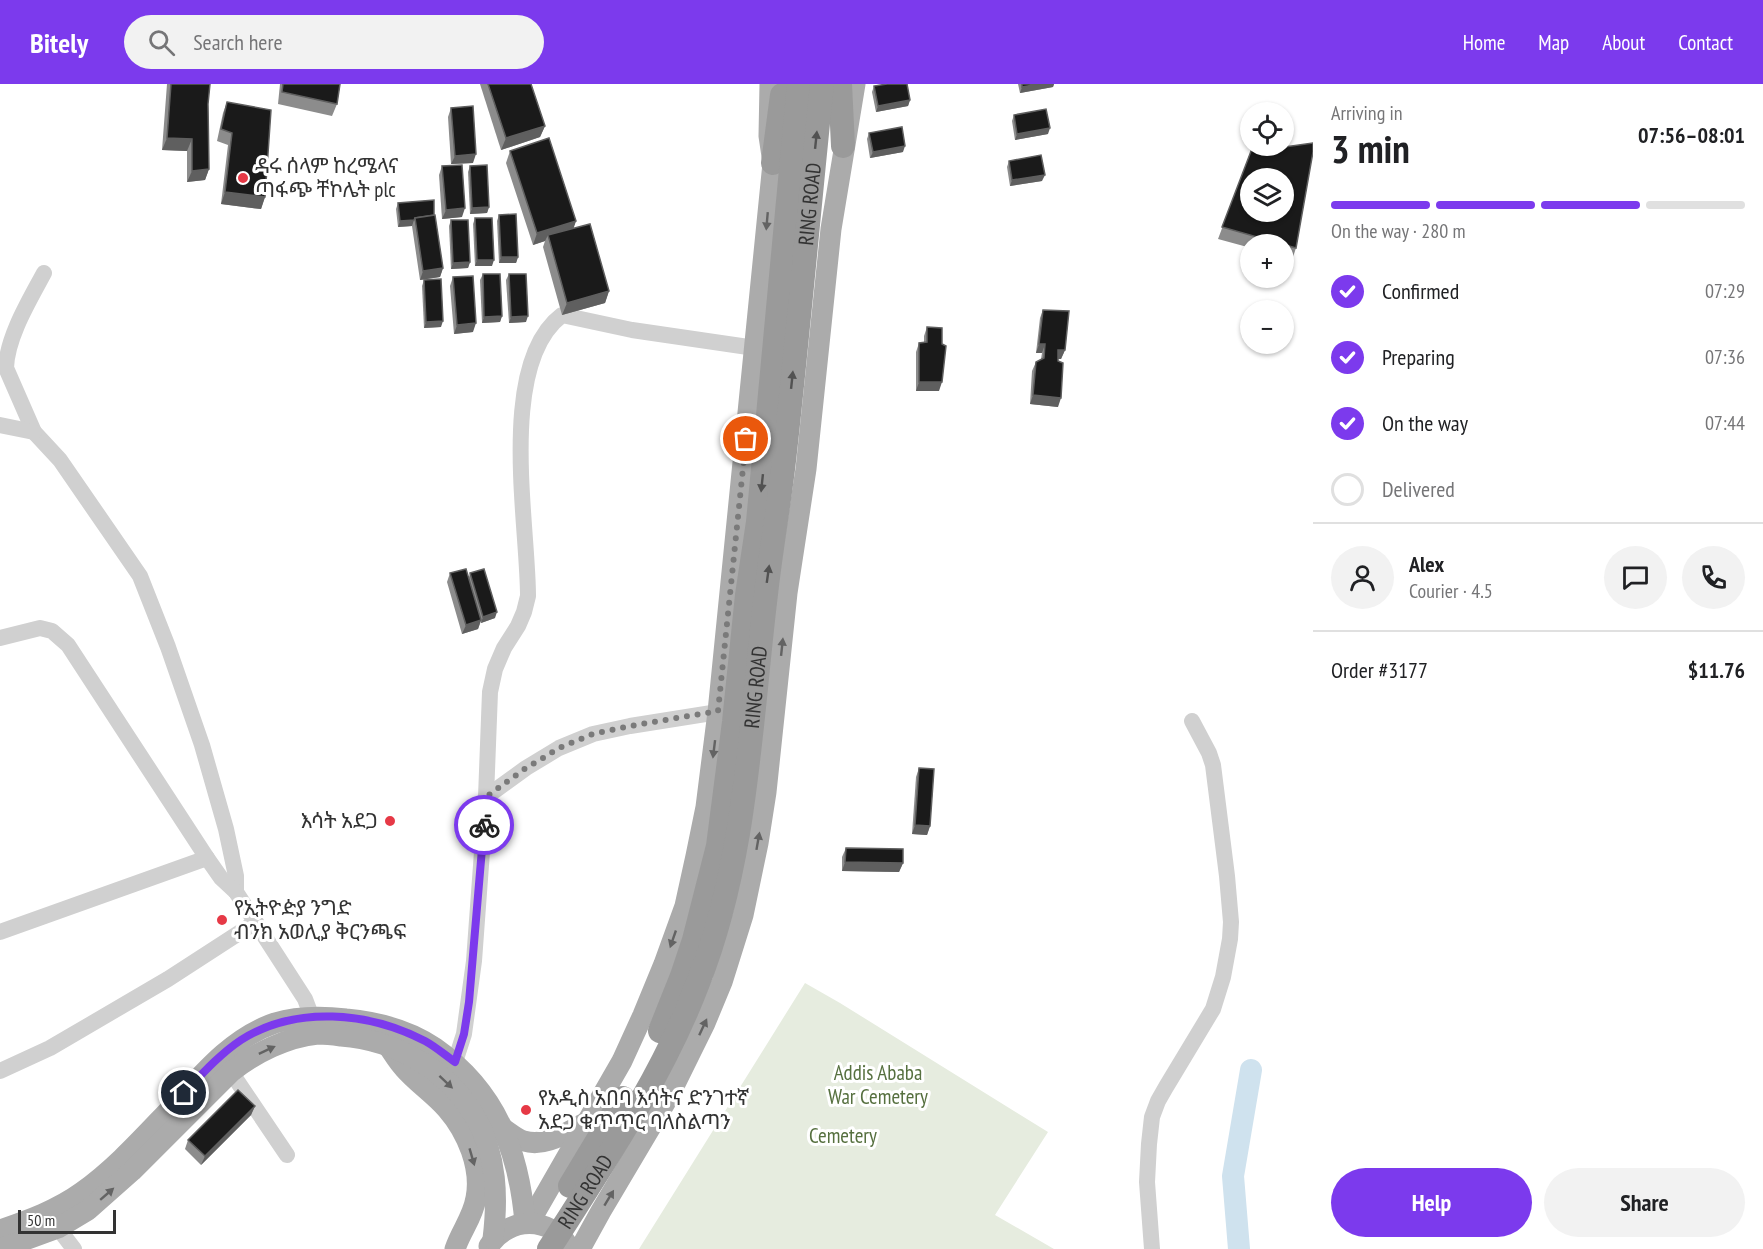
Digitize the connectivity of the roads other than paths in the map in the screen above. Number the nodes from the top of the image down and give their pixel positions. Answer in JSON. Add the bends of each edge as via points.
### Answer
{"nodes":[{"id":1,"x":770,"y":84,"type":"edge"},
{"id":2,"x":784,"y":84,"type":"edge"},
{"id":3,"x":799,"y":84,"type":"edge"},
{"id":4,"x":822,"y":84,"type":"edge"},
{"id":5,"x":840,"y":84,"type":"edge"},
{"id":6,"x":855,"y":84,"type":"edge"},
{"id":7,"x":843,"y":146,"type":"junction"},
{"id":8,"x":772,"y":163,"type":"junction"},
{"id":9,"x":793,"y":259,"type":"junction"},
{"id":10,"x":44,"y":273,"type":"dead end"},
{"id":11,"x":755,"y":348,"type":"junction"},
{"id":12,"x":0,"y":425,"type":"edge"},
{"id":13,"x":34,"y":432,"type":"junction"},
{"id":14,"x":0,"y":638,"type":"edge"},
{"id":15,"x":718,"y":711,"type":"junction"},
{"id":16,"x":1192,"y":721,"type":"dead end"},
{"id":17,"x":486,"y":797,"type":"junction"},
{"id":18,"x":207,"y":858,"type":"junction"},
{"id":19,"x":236,"y":892,"type":"junction"},
{"id":20,"x":256,"y":922,"type":"junction"},
{"id":21,"x":0,"y":932,"type":"edge"},
{"id":22,"x":315,"y":1025,"type":"junction"},
{"id":23,"x":388,"y":1045,"type":"junction"},
{"id":24,"x":455,"y":1062,"type":"junction"},
{"id":25,"x":0,"y":1071,"type":"edge"},
{"id":26,"x":231,"y":1072,"type":"junction"},
{"id":27,"x":587,"y":1122,"type":"junction"},
{"id":28,"x":504,"y":1129,"type":"junction"},
{"id":29,"x":287,"y":1155,"type":"dead end"},
{"id":30,"x":527,"y":1223,"type":"junction"},
{"id":31,"x":58,"y":1228,"type":"junction"},
{"id":32,"x":0,"y":1230,"type":"edge"},
{"id":33,"x":490,"y":1244,"type":"edge"},
{"id":34,"x":0,"y":1249,"type":"edge"},
{"id":35,"x":74,"y":1249,"type":"edge"},
{"id":36,"x":455,"y":1249,"type":"edge"},
{"id":37,"x":530,"y":1249,"type":"edge"},
{"id":38,"x":549,"y":1249,"type":"edge"},
{"id":39,"x":571,"y":1249,"type":"edge"},
{"id":40,"x":580,"y":1249,"type":"edge"},
{"id":41,"x":1152,"y":1249,"type":"edge"}],
"edges":[{"from":1,"to":8,"type":"main road"},
{"from":2,"to":8,"type":"highway"},
{"from":3,"to":9,"type":"highway","name":"RING ROAD"},
{"from":9,"to":4,"type":"highway","name":"RING ROAD","one_way":true},
{"from":5,"to":7,"type":"highway"},
{"from":6,"to":7,"type":"main road","name":"RING ROAD"},
{"from":40,"to":7,"type":"main road","name":"RING ROAD","one_way":true,"via":[[668,1098],[701,1031],[722,982],[742,915],[766,792]]},
{"from":8,"to":11,"type":"main road","one_way":true},
{"from":9,"to":37,"type":"highway","name":"RING ROAD","one_way":true,"via":[[774,364],[718,846],[705,903],[656,1042]]},
{"from":38,"to":9,"type":"highway","name":"RING ROAD","one_way":true,"via":[[664,1059],[698,984],[721,915],[748,766],[784,462]]},
{"from":10,"to":13,"type":"street","via":[[6,357],[6,368]]},
{"from":11,"to":15,"type":"main road"},
{"from":11,"to":17,"type":"street","via":[[562,315],[539,342],[531,360],[523,402],[521,472],[528,596],[518,626],[495,669],[490,692]]},
{"from":12,"to":13,"type":"street"},
{"from":13,"to":19,"type":"street","via":[[60,460],[140,576],[202,745],[226,829]]},
{"from":14,"to":18,"type":"street","via":[[40,628],[52,631],[68,645]]},
{"from":15,"to":17,"type":"street","via":[[593,734],[559,748]]},
{"from":15,"to":27,"type":"main road","one_way":true,"via":[[706,807],[685,906],[635,1034]]},
{"from":16,"to":41,"type":"street","via":[[1213,765],[1227,876],[1230,939],[1214,1009],[1152,1117],[1147,1182]]},
{"from":17,"to":24,"type":"street","via":[[469,1002]]},
{"from":18,"to":19,"type":"street"},
{"from":18,"to":21,"type":"street"},
{"from":19,"to":20,"type":"street"},
{"from":20,"to":22,"type":"street","via":[[305,999]]},
{"from":20,"to":25,"type":"street","via":[[50,1048]]},
{"from":22,"to":23,"type":"main road"},
{"from":22,"to":24,"type":"main road","via":[[368,1021],[395,1028],[427,1042]]},
{"from":26,"to":22,"type":"main road","one_way":true,"via":[[247,1059]]},
{"from":22,"to":32,"type":"main road","via":[[275,1023],[241,1041],[82,1192],[42,1214]]},
{"from":23,"to":33,"type":"main road","one_way":true,"via":[[434,1071],[476,1118],[494,1171],[496,1219]]},
{"from":23,"to":36,"type":"main road","one_way":true,"via":[[403,1068],[448,1110],[461,1128],[473,1157],[477,1195]]},
{"from":24,"to":28,"type":"main road","via":[[477,1086]]},
{"from":26,"to":29,"type":"street"},
{"from":31,"to":26,"type":"main road","one_way":true,"via":[[110,1191]]},
{"from":27,"to":28,"type":"main road","via":[[550,1141],[531,1143]]},
{"from":27,"to":30,"type":"main road"},
{"from":28,"to":30,"type":"main road"},
{"from":30,"to":33,"type":"main road","via":[[502,1231]]},
{"from":30,"to":39,"type":"main road","via":[[558,1233]]},
{"from":31,"to":34,"type":"main road"},
{"from":31,"to":35,"type":"street"}]}
